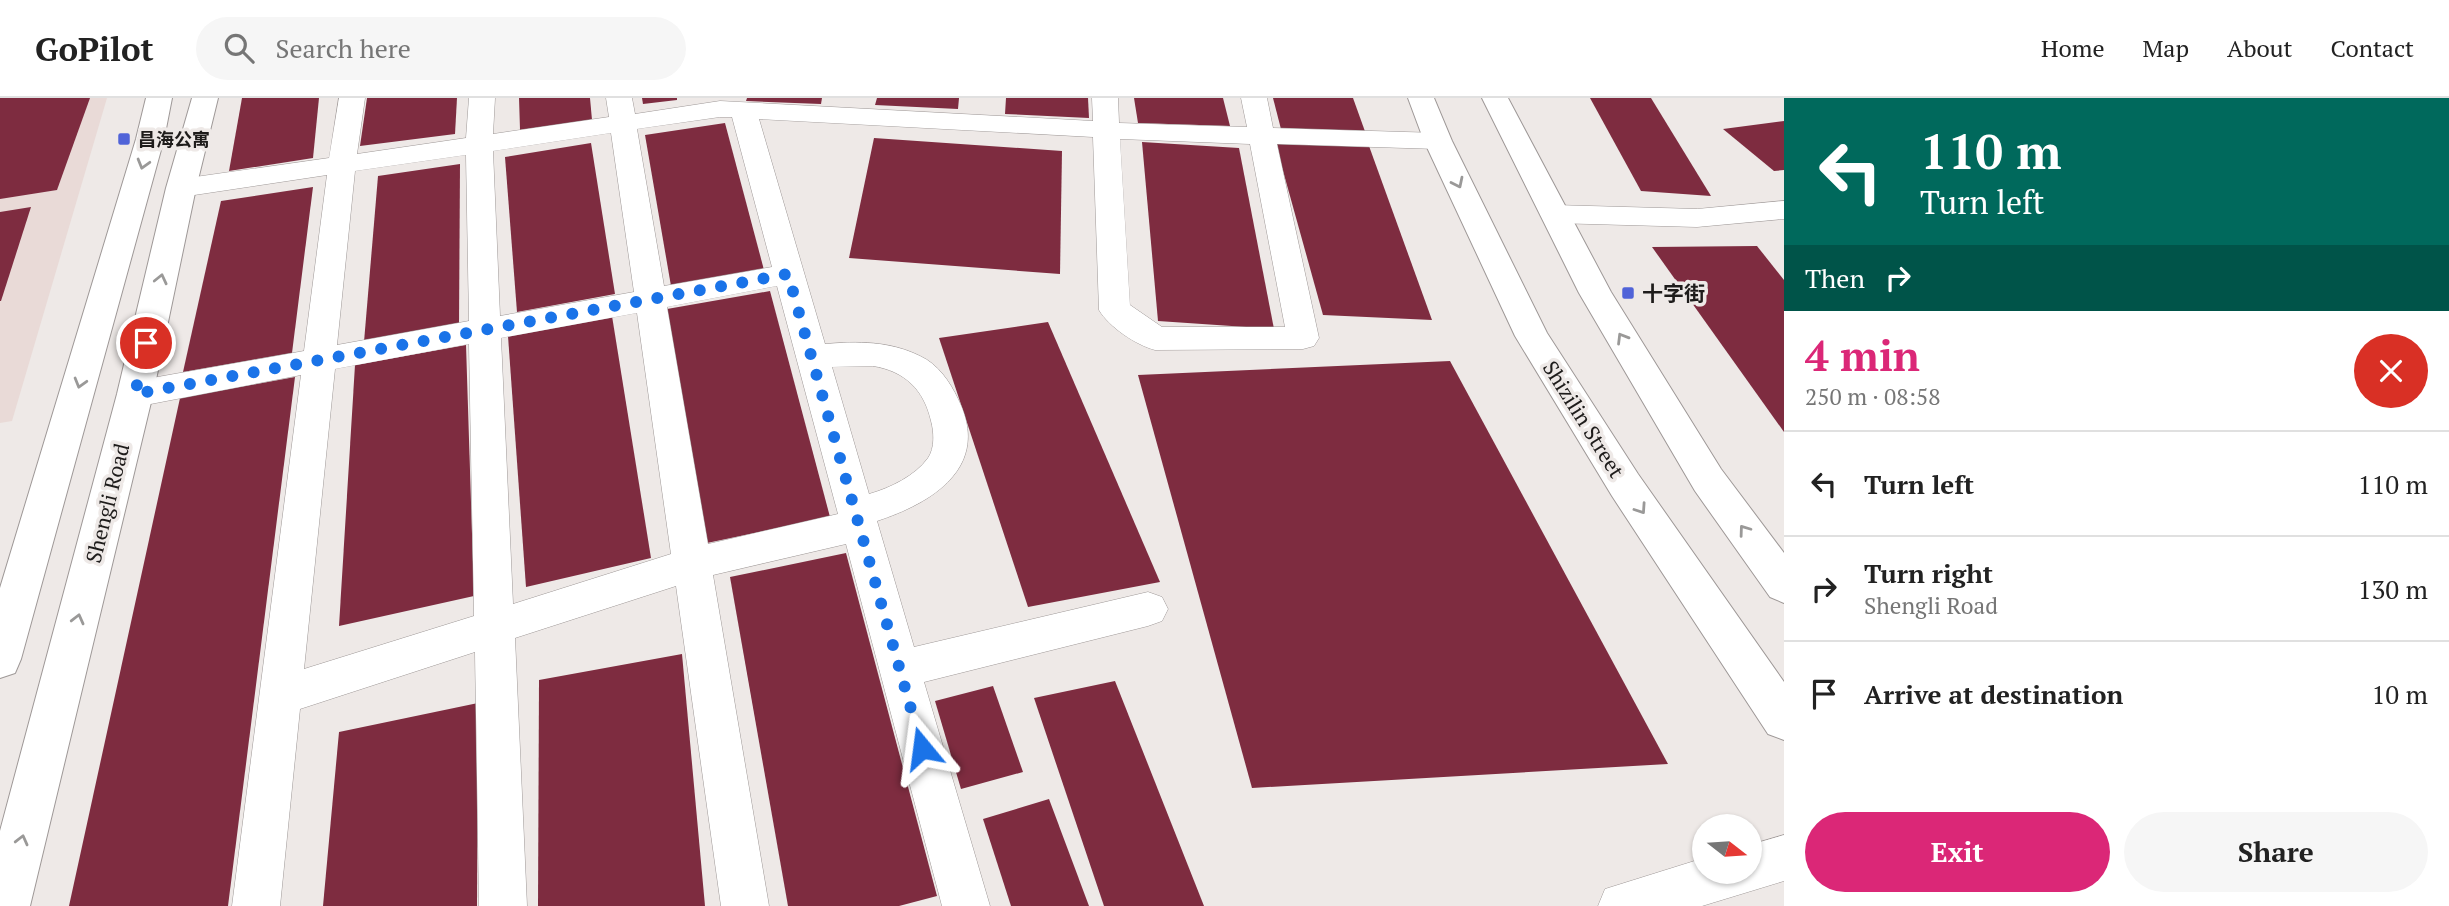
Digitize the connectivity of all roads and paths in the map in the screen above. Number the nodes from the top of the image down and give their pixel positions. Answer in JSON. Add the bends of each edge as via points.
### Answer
{"nodes":[{"id":1,"x":159,"y":98,"type":"edge"},
{"id":2,"x":205,"y":98,"type":"edge"},
{"id":3,"x":352,"y":98,"type":"edge"},
{"id":4,"x":482,"y":98,"type":"edge"},
{"id":5,"x":1105,"y":98,"type":"edge"},
{"id":6,"x":1254,"y":98,"type":"edge"},
{"id":7,"x":1421,"y":98,"type":"edge"},
{"id":8,"x":1494,"y":98,"type":"edge"},
{"id":9,"x":1512,"y":98,"type":"edge"},
{"id":10,"x":849,"y":107,"type":"edge"},
{"id":11,"x":743,"y":110,"type":"junction"},
{"id":12,"x":978,"y":110,"type":"edge"},
{"id":13,"x":621,"y":111,"type":"edge"},
{"id":14,"x":1107,"y":130,"type":"junction"},
{"id":15,"x":1263,"y":136,"type":"junction"},
{"id":16,"x":1438,"y":141,"type":"junction"},
{"id":17,"x":479,"y":145,"type":"junction"},
{"id":18,"x":1524,"y":156,"type":"junction"},
{"id":19,"x":342,"y":165,"type":"junction"},
{"id":20,"x":181,"y":188,"type":"junction"},
{"id":21,"x":1784,"y":210,"type":"edge"},
{"id":22,"x":1554,"y":214,"type":"junction"},
{"id":23,"x":788,"y":274,"type":"junction"},
{"id":24,"x":650,"y":299,"type":"junction"},
{"id":25,"x":485,"y":329,"type":"junction"},
{"id":26,"x":812,"y":357,"type":"junction"},
{"id":27,"x":319,"y":359,"type":"junction"},
{"id":28,"x":135,"y":394,"type":"junction"},
{"id":29,"x":857,"y":518,"type":"junction"},
{"id":30,"x":692,"y":564,"type":"junction"},
{"id":31,"x":1784,"y":585,"type":"edge"},
{"id":32,"x":1148,"y":609,"type":"dead end"},
{"id":33,"x":494,"y":628,"type":"junction"},
{"id":34,"x":0,"y":659,"type":"edge"},
{"id":35,"x":900,"y":669,"type":"junction"},
{"id":36,"x":280,"y":696,"type":"junction"},
{"id":37,"x":1784,"y":719,"type":"edge"},
{"id":38,"x":1784,"y":858,"type":"edge"},
{"id":39,"x":1762,"y":864,"type":"edge"},
{"id":40,"x":1697,"y":884,"type":"edge"},
{"id":41,"x":5,"y":906,"type":"edge"},
{"id":42,"x":256,"y":906,"type":"edge"},
{"id":43,"x":503,"y":906,"type":"edge"},
{"id":44,"x":745,"y":906,"type":"edge"},
{"id":45,"x":967,"y":906,"type":"edge"},
{"id":46,"x":1622,"y":906,"type":"edge"}],
"edges":[{"from":1,"to":34,"type":"main road","one_way":true},
{"from":2,"to":20,"type":"main road","name":"Shengli Road"},
{"from":3,"to":19,"type":"street"},
{"from":4,"to":17,"type":"street"},
{"from":5,"to":14,"type":"street"},
{"from":6,"to":15,"type":"street"},
{"from":7,"to":16,"type":"main road","name":"Shizilin Street"},
{"from":8,"to":18,"type":"main road"},
{"from":9,"to":18,"type":"main road"},
{"from":10,"to":11,"type":"street"},
{"from":10,"to":12,"type":"street"},
{"from":11,"to":13,"type":"street"},
{"from":11,"to":23,"type":"street"},
{"from":12,"to":14,"type":"street"},
{"from":13,"to":17,"type":"street"},
{"from":13,"to":24,"type":"street"},
{"from":14,"to":15,"type":"street"},
{"from":14,"to":15,"type":"street","via":[[1115,310],[1155,339],[1303,338]]},
{"from":15,"to":16,"type":"street"},
{"from":16,"to":37,"type":"main road","name":"Shizilin Street","one_way":true,"via":[[1532,336],[1625,485]]},
{"from":17,"to":19,"type":"street"},
{"from":17,"to":25,"type":"street"},
{"from":18,"to":22,"type":"main road"},
{"from":19,"to":20,"type":"street"},
{"from":19,"to":27,"type":"street"},
{"from":28,"to":20,"type":"main road","name":"Shengli Road","one_way":true},
{"from":21,"to":22,"type":"street","via":[[1697,218]]},
{"from":31,"to":22,"type":"main road","one_way":true,"via":[[1708,480],[1595,293]]},
{"from":23,"to":24,"type":"street"},
{"from":23,"to":26,"type":"street"},
{"from":24,"to":25,"type":"street"},
{"from":24,"to":30,"type":"street"},
{"from":25,"to":27,"type":"street"},
{"from":25,"to":33,"type":"street"},
{"from":26,"to":29,"type":"street"},
{"from":26,"to":29,"type":"street","via":[[866,353],[909,364],[938,390],[951,422],[949,458],[918,491]]},
{"from":27,"to":28,"type":"street"},
{"from":27,"to":36,"type":"street"},
{"from":41,"to":28,"type":"main road","name":"Shengli Road","one_way":true},
{"from":29,"to":30,"type":"street"},
{"from":29,"to":35,"type":"street"},
{"from":30,"to":33,"type":"street"},
{"from":30,"to":44,"type":"street"},
{"from":32,"to":35,"type":"street"},
{"from":33,"to":36,"type":"street"},
{"from":33,"to":43,"type":"street"},
{"from":35,"to":45,"type":"street"},
{"from":36,"to":42,"type":"street"},
{"from":38,"to":39,"type":"street"},
{"from":40,"to":46,"type":"street"}]}
